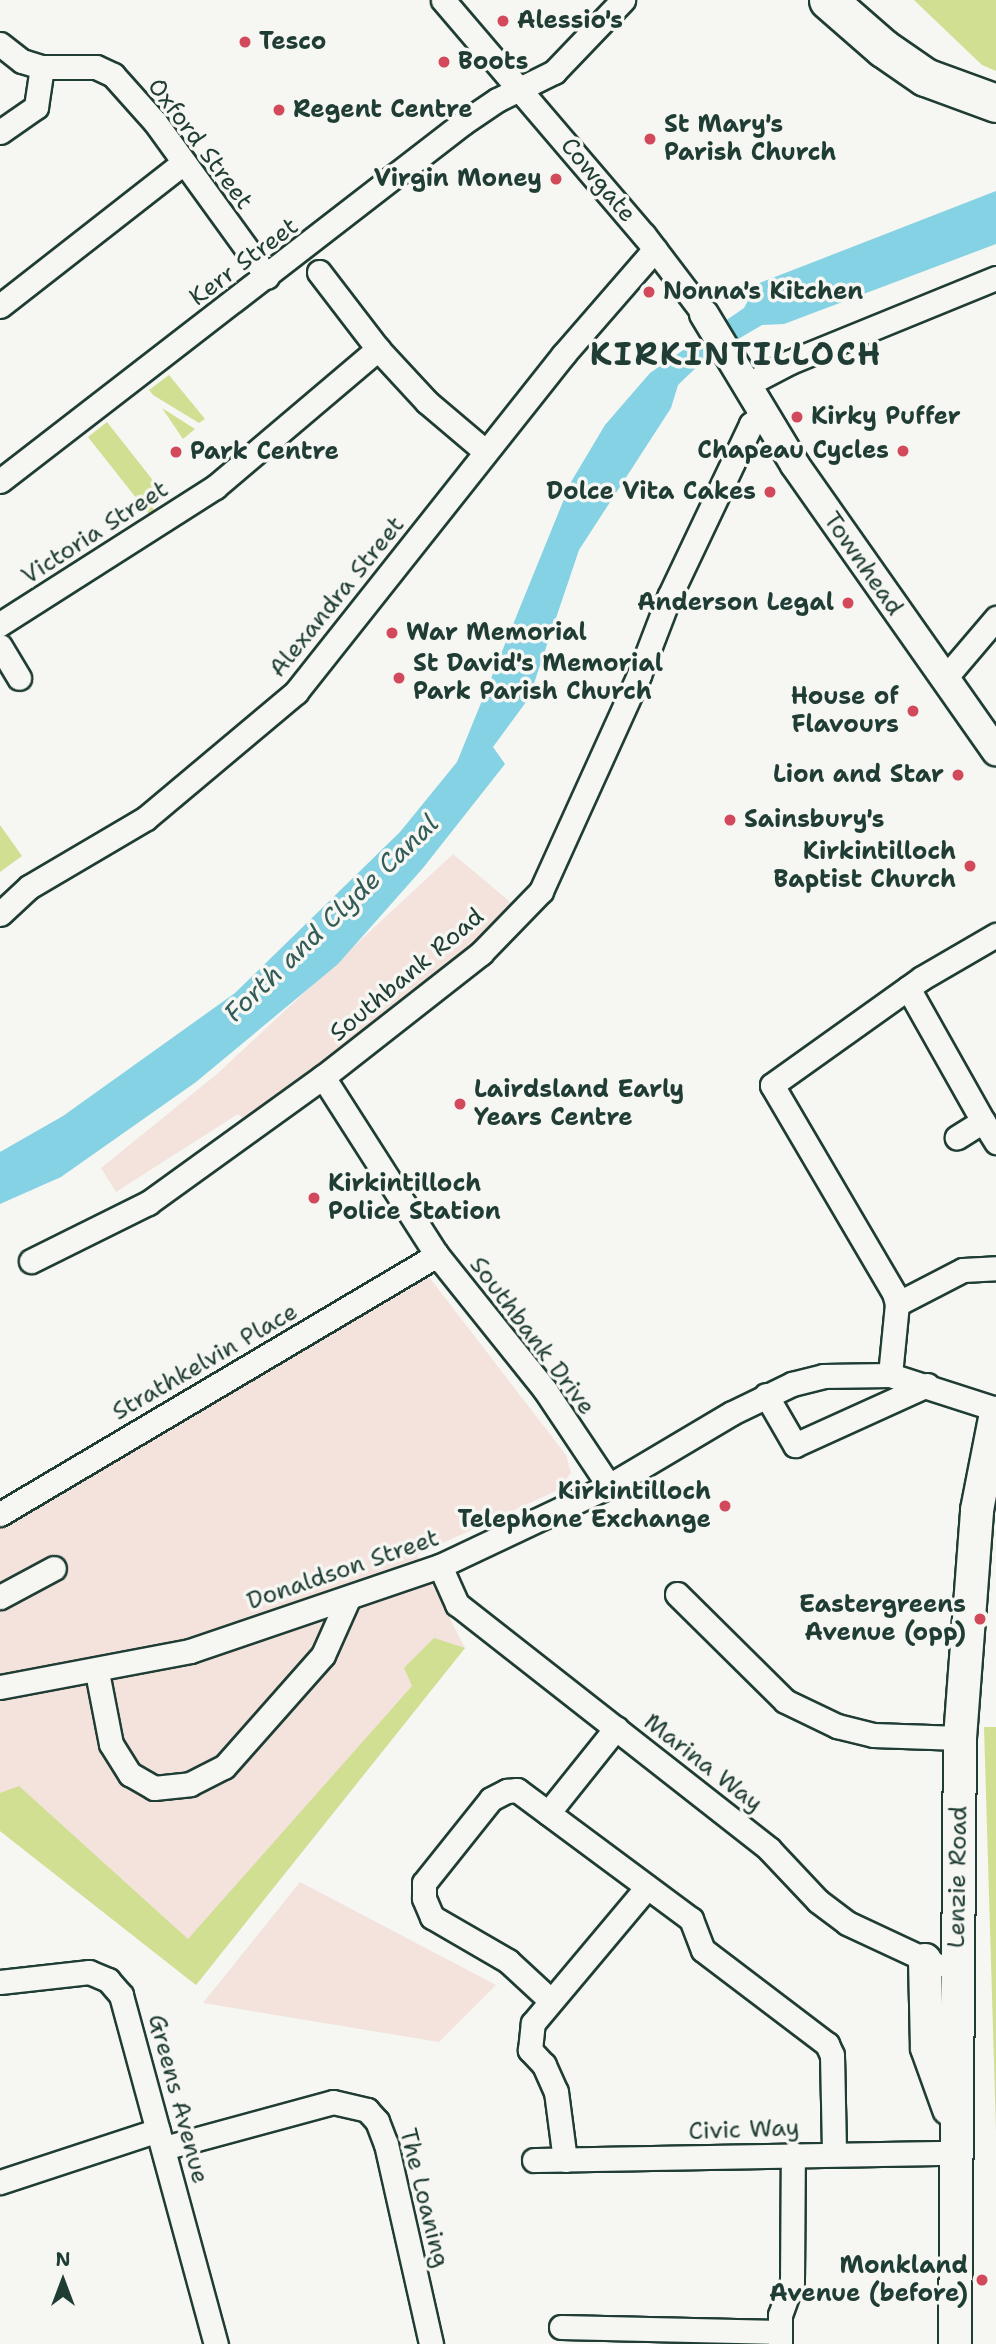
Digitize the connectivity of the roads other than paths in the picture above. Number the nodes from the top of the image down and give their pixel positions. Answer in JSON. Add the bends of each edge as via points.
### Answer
{"nodes":[{"id":1,"x":443,"y":0,"type":"edge"},
{"id":2,"x":623,"y":0,"type":"edge"},
{"id":3,"x":842,"y":7,"type":"edge"},
{"id":4,"x":0,"y":44,"type":"edge"},
{"id":5,"x":42,"y":67,"type":"junction"},
{"id":6,"x":522,"y":89,"type":"junction"},
{"id":7,"x":996,"y":103,"type":"edge"},
{"id":8,"x":0,"y":132,"type":"edge"},
{"id":9,"x":183,"y":163,"type":"junction"},
{"id":10,"x":655,"y":249,"type":"junction"},
{"id":11,"x":319,"y":272,"type":"dead end"},
{"id":12,"x":267,"y":277,"type":"junction"},
{"id":13,"x":996,"y":278,"type":"edge"},
{"id":14,"x":0,"y":306,"type":"edge"},
{"id":15,"x":704,"y":314,"type":"joint"},
{"id":16,"x":378,"y":349,"type":"junction"},
{"id":17,"x":744,"y":378,"type":"junction"},
{"id":18,"x":764,"y":415,"type":"junction"},
{"id":19,"x":486,"y":452,"type":"junction"},
{"id":20,"x":0,"y":481,"type":"edge"},
{"id":21,"x":996,"y":618,"type":"edge"},
{"id":22,"x":0,"y":624,"type":"edge"},
{"id":23,"x":0,"y":646,"type":"edge"},
{"id":24,"x":19,"y":678,"type":"dead end"},
{"id":25,"x":945,"y":678,"type":"junction"},
{"id":26,"x":996,"y":751,"type":"edge"},
{"id":27,"x":0,"y":914,"type":"edge"},
{"id":28,"x":996,"y":935,"type":"edge"},
{"id":29,"x":908,"y":988,"type":"junction"},
{"id":30,"x":323,"y":1077,"type":"junction"},
{"id":31,"x":983,"y":1121,"type":"junction"},
{"id":32,"x":957,"y":1137,"type":"dead end"},
{"id":33,"x":996,"y":1142,"type":"edge"},
{"id":34,"x":437,"y":1255,"type":"junction"},
{"id":35,"x":32,"y":1261,"type":"dead end"},
{"id":36,"x":996,"y":1268,"type":"edge"},
{"id":37,"x":897,"y":1304,"type":"junction"},
{"id":38,"x":890,"y":1375,"type":"junction"},
{"id":39,"x":927,"y":1385,"type":"junction"},
{"id":40,"x":766,"y":1395,"type":"junction"},
{"id":41,"x":996,"y":1411,"type":"edge"},
{"id":42,"x":609,"y":1486,"type":"junction"},
{"id":43,"x":0,"y":1514,"type":"edge"},
{"id":44,"x":440,"y":1566,"type":"junction"},
{"id":45,"x":54,"y":1568,"type":"dead end"},
{"id":46,"x":677,"y":1594,"type":"dead end"},
{"id":47,"x":0,"y":1597,"type":"edge"},
{"id":48,"x":348,"y":1599,"type":"junction"},
{"id":49,"x":97,"y":1672,"type":"junction"},
{"id":50,"x":0,"y":1686,"type":"edge"},
{"id":51,"x":616,"y":1728,"type":"junction"},
{"id":52,"x":960,"y":1738,"type":"junction"},
{"id":53,"x":548,"y":1813,"type":"junction"},
{"id":54,"x":647,"y":1886,"type":"junction"},
{"id":55,"x":925,"y":1960,"type":"junction"},
{"id":56,"x":956,"y":1973,"type":"junction"},
{"id":57,"x":0,"y":1980,"type":"edge"},
{"id":58,"x":549,"y":1999,"type":"junction"},
{"id":59,"x":161,"y":2139,"type":"junction"},
{"id":60,"x":956,"y":2140,"type":"junction"},
{"id":61,"x":834,"y":2153,"type":"junction"},
{"id":62,"x":793,"y":2154,"type":"junction"},
{"id":63,"x":534,"y":2160,"type":"dead end"},
{"id":64,"x":565,"y":2160,"type":"junction"},
{"id":65,"x":0,"y":2182,"type":"edge"},
{"id":66,"x":561,"y":2327,"type":"dead end"},
{"id":67,"x":780,"y":2338,"type":"edge"},
{"id":68,"x":216,"y":2344,"type":"edge"},
{"id":69,"x":431,"y":2344,"type":"edge"},
{"id":70,"x":955,"y":2344,"type":"edge"}],
"edges":[{"from":1,"to":6,"type":"street","name":"Cowgate"},
{"from":2,"to":6,"type":"street","name":"Kerr Street","via":[[554,72]]},
{"from":3,"to":7,"type":"main road","via":[[925,76]]},
{"from":4,"to":5,"type":"street","name":"Oxford Street","via":[[22,61]]},
{"from":5,"to":8,"type":"street","via":[[36,107]]},
{"from":5,"to":9,"type":"street","name":"Oxford Street","via":[[86,66],[113,75]]},
{"from":6,"to":10,"type":"street","name":"Cowgate"},
{"from":6,"to":12,"type":"street","name":"Kerr Street","via":[[463,123]]},
{"from":9,"to":12,"type":"street","name":"Oxford Street"},
{"from":9,"to":14,"type":"street"},
{"from":10,"to":15,"type":"street","name":"Cowgate"},
{"from":10,"to":19,"type":"street","name":"Alexandra Street"},
{"from":11,"to":16,"type":"street"},
{"from":12,"to":20,"type":"street","name":"Kerr Street"},
{"from":13,"to":17,"type":"street"},
{"from":15,"to":17,"type":"street","name":"Cowgate"},
{"from":16,"to":19,"type":"street","via":[[428,402]]},
{"from":16,"to":22,"type":"street","name":"Victoria Street","via":[[215,487]]},
{"from":17,"to":18,"type":"street","name":"Townhead"},
{"from":18,"to":25,"type":"street","name":"Townhead"},
{"from":18,"to":30,"type":"street","name":"Southbank Road","via":[[751,424],[669,597],[639,675],[541,891],[471,961]]},
{"from":19,"to":27,"type":"street","name":"Alexandra Street","via":[[296,692],[146,818],[29,887]]},
{"from":21,"to":25,"type":"street"},
{"from":23,"to":24,"type":"street"},
{"from":25,"to":26,"type":"street","name":"Townhead"},
{"from":28,"to":29,"type":"street"},
{"from":29,"to":31,"type":"street"},
{"from":29,"to":37,"type":"street","via":[[776,1079],[772,1091]]},
{"from":30,"to":34,"type":"street","name":"Southbank Drive"},
{"from":30,"to":35,"type":"street","name":"Southbank Road","via":[[148,1203]]},
{"from":31,"to":32,"type":"street"},
{"from":31,"to":33,"type":"street"},
{"from":34,"to":42,"type":"street","name":"Southbank Drive","via":[[545,1390]]},
{"from":34,"to":43,"type":"street","name":"Strathkelvin Place"},
{"from":36,"to":37,"type":"street","via":[[964,1270]]},
{"from":37,"to":38,"type":"street"},
{"from":38,"to":39,"type":"street","name":"Donaldson Street"},
{"from":38,"to":40,"type":"street","name":"Donaldson Street","via":[[823,1376]]},
{"from":39,"to":40,"type":"street","via":[[795,1446]]},
{"from":39,"to":41,"type":"street","name":"Donaldson Street"},
{"from":40,"to":42,"type":"street","name":"Donaldson Street"},
{"from":41,"to":52,"type":"main road","name":"Lenzie Road","via":[[977,1510]]},
{"from":42,"to":44,"type":"street","name":"Donaldson Street"},
{"from":44,"to":48,"type":"street","name":"Donaldson Street"},
{"from":44,"to":51,"type":"street","name":"Marina Way","via":[[457,1604]]},
{"from":45,"to":47,"type":"street"},
{"from":46,"to":52,"type":"street","via":[[785,1701],[838,1726],[873,1735]]},
{"from":48,"to":49,"type":"street","name":"Donaldson Street","via":[[190,1651]]},
{"from":48,"to":49,"type":"street","via":[[323,1655],[224,1767],[190,1784],[154,1788],[130,1774],[111,1744]]},
{"from":49,"to":50,"type":"street","name":"Donaldson Street"},
{"from":51,"to":53,"type":"street"},
{"from":51,"to":55,"type":"street","name":"Marina Way","via":[[769,1849],[847,1923]]},
{"from":52,"to":56,"type":"main road","name":"Lenzie Road"},
{"from":53,"to":54,"type":"street"},
{"from":53,"to":58,"type":"street","via":[[517,1790],[491,1799],[424,1883],[432,1917],[508,1961]]},
{"from":54,"to":58,"type":"street"},
{"from":54,"to":61,"type":"street","via":[[691,1919],[703,1950],[827,2044],[832,2055]]},
{"from":55,"to":56,"type":"street","name":"Marina Way"},
{"from":55,"to":60,"type":"main road","via":[[927,2048]]},
{"from":56,"to":60,"type":"main road","name":"Lenzie Road"},
{"from":57,"to":59,"type":"street","name":"Greens Avenue","via":[[89,1972],[108,1980],[121,1995]]},
{"from":58,"to":64,"type":"street","via":[[533,2024],[530,2050],[544,2065],[556,2091]]},
{"from":59,"to":65,"type":"street","name":"The Loaning"},
{"from":59,"to":68,"type":"street","name":"Greens Avenue"},
{"from":59,"to":69,"type":"street","name":"The Loaning","via":[[333,2102],[367,2110],[386,2144]]},
{"from":60,"to":61,"type":"street","name":"Civic Way"},
{"from":60,"to":70,"type":"main road","name":"Lenzie Road"},
{"from":61,"to":62,"type":"street","name":"Civic Way"},
{"from":62,"to":64,"type":"street","name":"Civic Way"},
{"from":62,"to":67,"type":"street","via":[[792,2282],[780,2315]]},
{"from":63,"to":64,"type":"street","name":"Civic Way"},
{"from":66,"to":67,"type":"street"}]}
